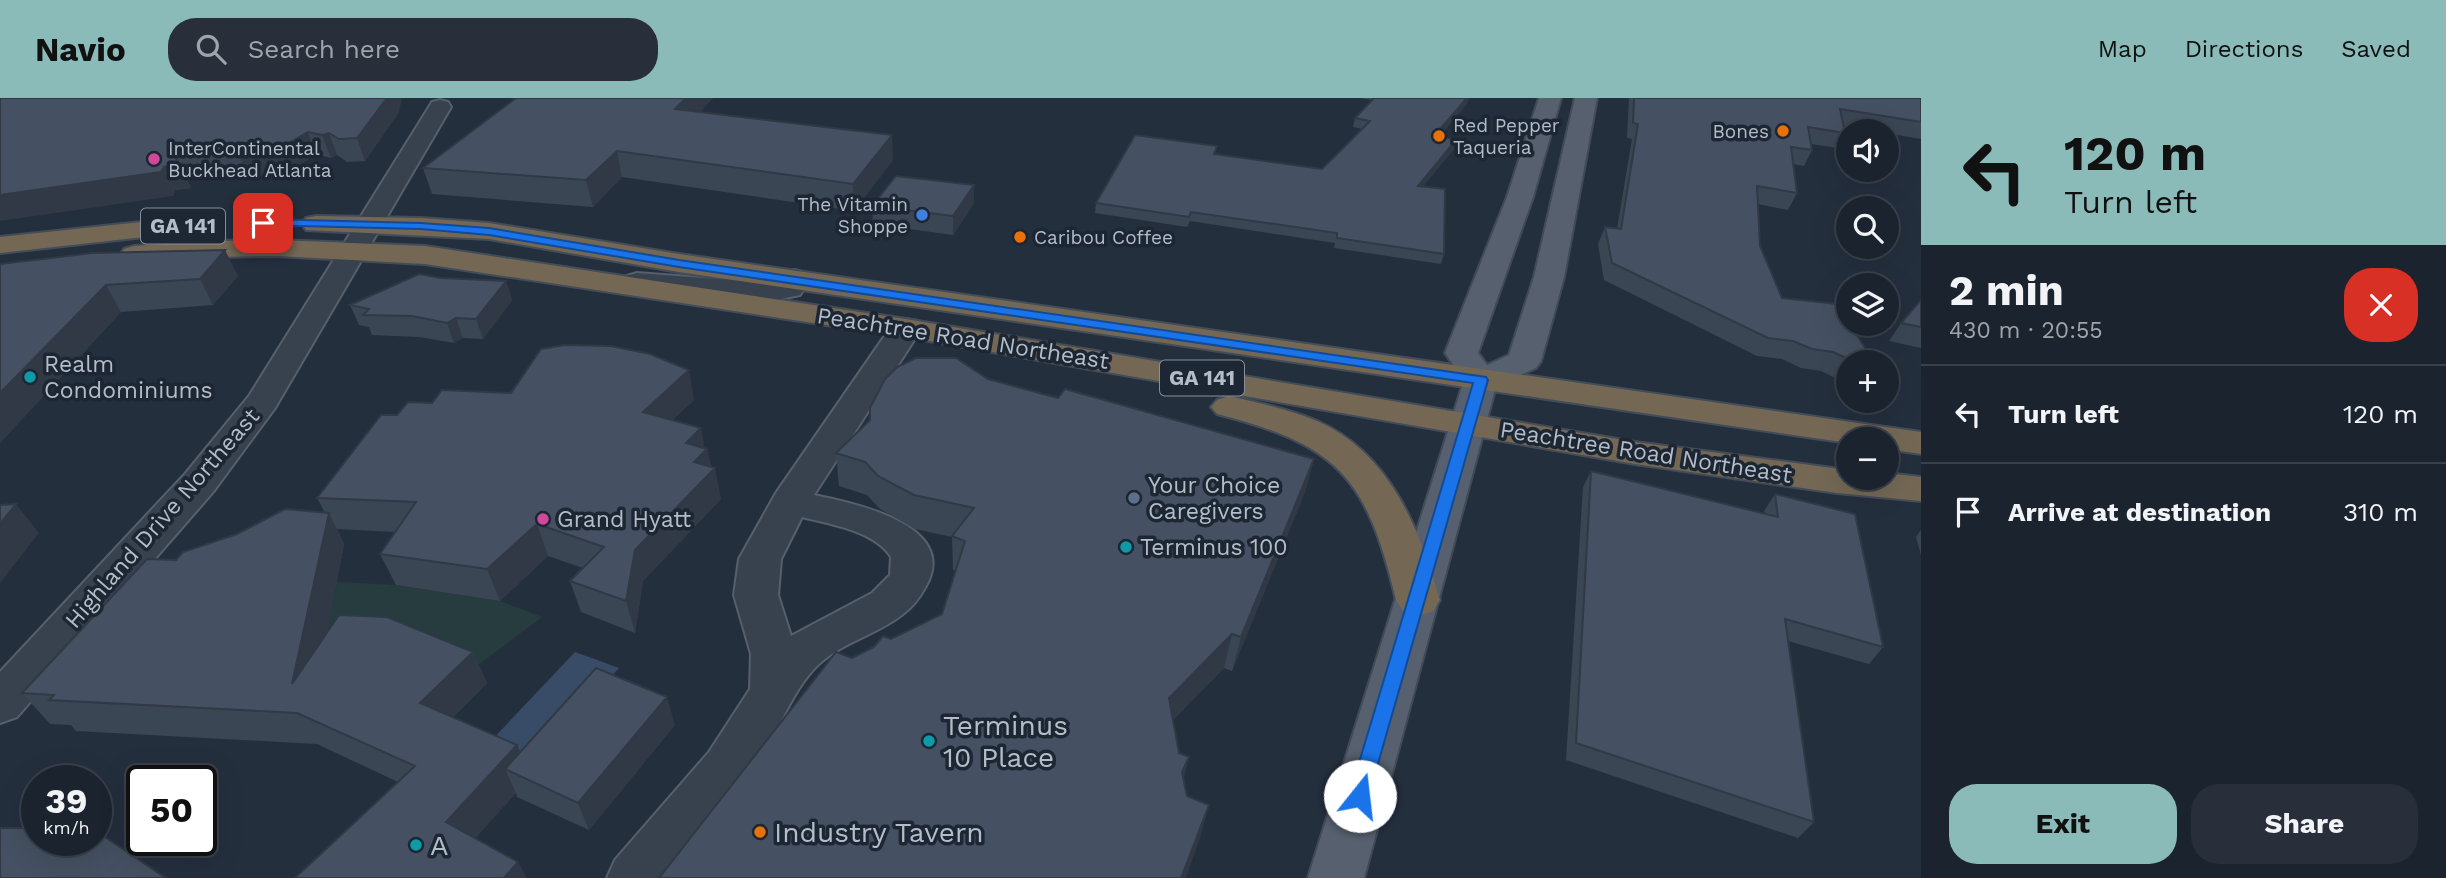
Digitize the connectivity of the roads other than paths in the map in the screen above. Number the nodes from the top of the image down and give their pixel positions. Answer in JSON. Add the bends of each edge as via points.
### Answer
{"nodes":[{"id":1,"x":1550,"y":98,"type":"edge"},
{"id":2,"x":1581,"y":99,"type":"edge"},
{"id":3,"x":440,"y":107,"type":"dead end"},
{"id":4,"x":360,"y":238,"type":"junction"},
{"id":5,"x":0,"y":245,"type":"edge"},
{"id":6,"x":0,"y":271,"type":"edge"},
{"id":7,"x":586,"y":278,"type":"junction"},
{"id":8,"x":795,"y":279,"type":"junction"},
{"id":9,"x":906,"y":328,"type":"junction"},
{"id":10,"x":969,"y":338,"type":"junction"},
{"id":11,"x":1481,"y":380,"type":"junction"},
{"id":12,"x":1466,"y":424,"type":"junction"},
{"id":13,"x":1921,"y":443,"type":"edge"},
{"id":14,"x":1921,"y":489,"type":"edge"},
{"id":15,"x":790,"y":502,"type":"junction"},
{"id":16,"x":1418,"y":600,"type":"junction"},
{"id":17,"x":773,"y":694,"type":"junction"},
{"id":18,"x":0,"y":704,"type":"edge"},
{"id":19,"x":635,"y":878,"type":"edge"},
{"id":20,"x":1336,"y":878,"type":"edge"}],
"edges":[{"from":1,"to":11,"type":"main road","via":[[1520,197],[1461,353]]},
{"from":2,"to":11,"type":"main road","via":[[1549,277],[1524,361]]},
{"from":3,"to":4,"type":"street","name":"Highland Drive Northeast"},
{"from":4,"to":5,"type":"highway","name":"Peachtree Road Northeast","number":"GA 141","via":[[263,223],[178,226]]},
{"from":4,"to":6,"type":"highway","name":"Peachtree Road Northeast","number":"GA 141"},
{"from":4,"to":7,"type":"highway","name":"Peachtree Road Northeast","number":"GA 141","via":[[425,256]]},
{"from":4,"to":8,"type":"highway","name":"Peachtree Road Northeast","number":"GA 141","via":[[489,231]]},
{"from":4,"to":18,"type":"street","name":"Highland Drive Northeast","via":[[263,401],[199,483]]},
{"from":7,"to":8,"type":"street","via":[[770,292],[789,289]]},
{"from":7,"to":9,"type":"highway","name":"Peachtree Road Northeast","number":"GA 141"},
{"from":8,"to":11,"type":"highway","name":"Peachtree Road Northeast","number":"GA 141"},
{"from":9,"to":10,"type":"highway","name":"Peachtree Road Northeast","number":"GA 141"},
{"from":9,"to":15,"type":"street"},
{"from":10,"to":12,"type":"highway","name":"Peachtree Road Northeast","number":"GA 141"},
{"from":10,"to":16,"type":"highway","via":[[1042,375],[1260,413],[1333,444],[1366,474],[1387,511],[1407,551]]},
{"from":11,"to":12,"type":"main road"},
{"from":11,"to":13,"type":"highway","name":"Peachtree Road Northeast","number":"GA 141"},
{"from":12,"to":14,"type":"highway","name":"Peachtree Road Northeast","number":"GA 141","via":[[1837,481]]},
{"from":12,"to":16,"type":"main road"},
{"from":15,"to":17,"type":"street","via":[[760,559],[756,595],[775,653]]},
{"from":15,"to":17,"type":"street","via":[[870,523],[897,537],[912,555],[912,572],[902,591],[879,611],[819,638],[798,656]]},
{"from":16,"to":20,"type":"main road"},
{"from":17,"to":19,"type":"street","via":[[738,751]]}]}
